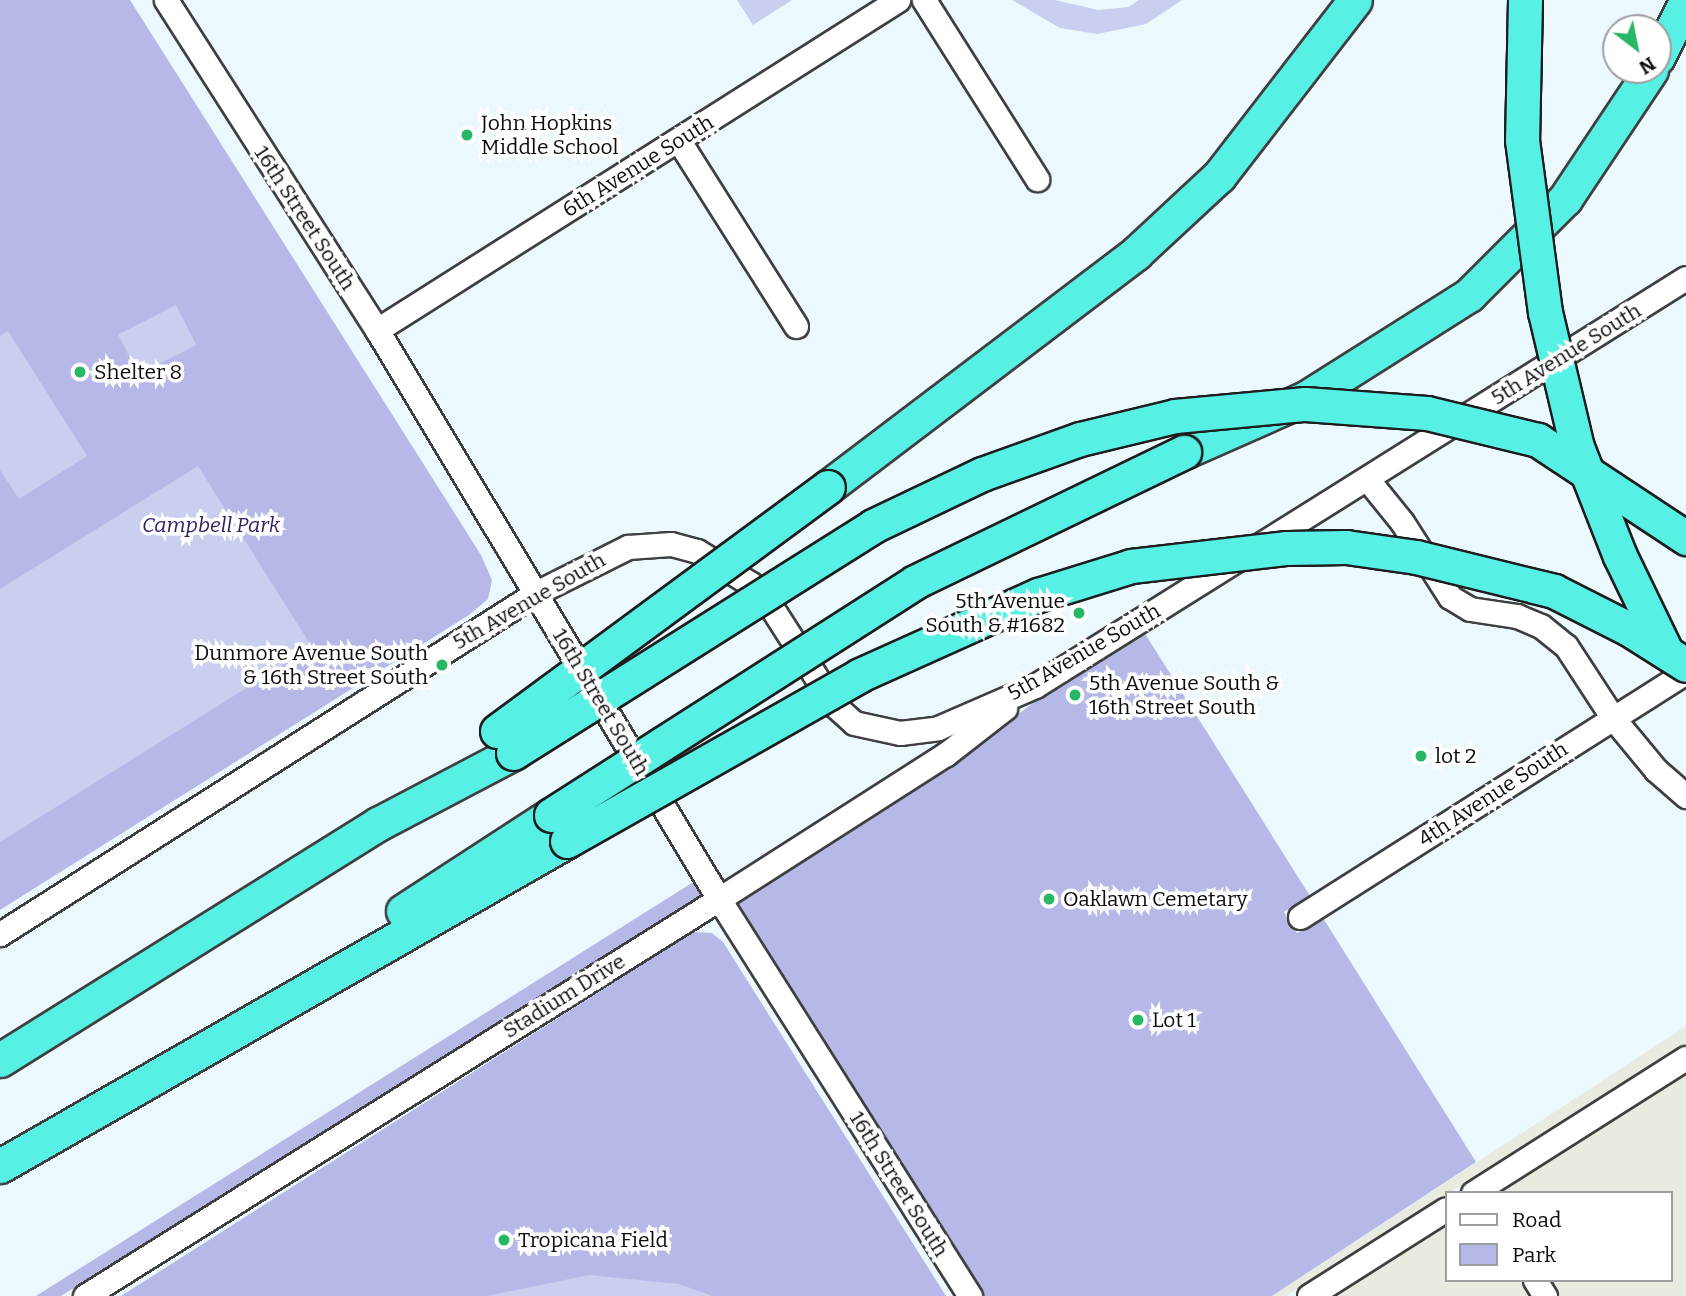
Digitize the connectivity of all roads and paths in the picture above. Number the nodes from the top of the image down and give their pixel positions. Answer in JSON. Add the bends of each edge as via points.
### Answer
{"nodes":[{"id":1,"x":166,"y":0,"type":"edge"},
{"id":2,"x":898,"y":0,"type":"edge"},
{"id":3,"x":924,"y":0,"type":"edge"},
{"id":4,"x":1355,"y":0,"type":"edge"},
{"id":5,"x":1525,"y":0,"type":"edge"},
{"id":6,"x":1686,"y":1,"type":"edge"},
{"id":7,"x":1672,"y":29,"type":"edge"},
{"id":8,"x":1642,"y":84,"type":"edge"},
{"id":9,"x":679,"y":141,"type":"junction"},
{"id":10,"x":1037,"y":179,"type":"dead end"},
{"id":11,"x":1686,"y":278,"type":"edge"},
{"id":12,"x":796,"y":326,"type":"dead end"},
{"id":13,"x":377,"y":330,"type":"junction"},
{"id":14,"x":1368,"y":480,"type":"junction"},
{"id":15,"x":1686,"y":538,"type":"edge"},
{"id":16,"x":536,"y":593,"type":"junction"},
{"id":17,"x":1686,"y":665,"type":"edge"},
{"id":18,"x":1686,"y":672,"type":"edge"},
{"id":19,"x":1686,"y":685,"type":"edge"},
{"id":20,"x":1035,"y":686,"type":"junction"},
{"id":21,"x":1613,"y":718,"type":"junction"},
{"id":22,"x":505,"y":742,"type":"junction"},
{"id":23,"x":1686,"y":796,"type":"edge"},
{"id":24,"x":559,"y":828,"type":"junction"},
{"id":25,"x":719,"y":899,"type":"junction"},
{"id":26,"x":1300,"y":917,"type":"dead end"},
{"id":27,"x":0,"y":934,"type":"edge"},
{"id":28,"x":1686,"y":1058,"type":"edge"},
{"id":29,"x":0,"y":1060,"type":"edge"},
{"id":30,"x":0,"y":1166,"type":"edge"},
{"id":31,"x":1479,"y":1191,"type":"edge"},
{"id":32,"x":1444,"y":1210,"type":"edge"},
{"id":33,"x":85,"y":1296,"type":"edge"},
{"id":34,"x":970,"y":1296,"type":"edge"},
{"id":35,"x":1309,"y":1296,"type":"edge"}],
"edges":[{"from":1,"to":13,"type":"street","name":"16th Street South"},
{"from":2,"to":9,"type":"street","name":"6th Avenue South"},
{"from":3,"to":10,"type":"street"},
{"from":4,"to":22,"type":"highway","bridge":true,"via":[[1219,176],[1136,253],[828,487]]},
{"from":5,"to":19,"type":"highway","bridge":true,"via":[[1521,140],[1545,312],[1582,459],[1653,629]]},
{"from":6,"to":7,"type":"highway"},
{"from":8,"to":24,"type":"highway","bridge":true,"via":[[1565,199],[1469,295],[1306,398],[915,582]]},
{"from":9,"to":12,"type":"street"},
{"from":9,"to":13,"type":"street","name":"6th Avenue South"},
{"from":11,"to":14,"type":"street","name":"5th Avenue South"},
{"from":13,"to":16,"type":"street","name":"16th Street South"},
{"from":14,"to":20,"type":"street","name":"5th Avenue South"},
{"from":14,"to":21,"type":"street","via":[[1402,522],[1450,597],[1470,609],[1517,616],[1541,626],[1584,668]]},
{"from":15,"to":22,"type":"highway","bridge":true,"via":[[1538,440],[1427,413],[1305,404],[1175,416],[1080,439],[982,474],[873,526]]},
{"from":16,"to":20,"type":"street","name":"5th Avenue South","via":[[628,547],[671,544],[697,551],[751,584],[770,605],[834,705],[854,723],[877,731],[916,733],[938,728]]},
{"from":16,"to":25,"type":"street","name":"16th Street South"},
{"from":16,"to":27,"type":"street","name":"5th Avenue South"},
{"from":17,"to":24,"type":"highway","bridge":true,"via":[[1629,629],[1554,591],[1416,556],[1346,547],[1287,548],[1131,566],[1038,596],[859,675]]},
{"from":18,"to":21,"type":"street","name":"4th Avenue South"},
{"from":20,"to":25,"type":"street","name":"Stadium Drive","via":[[946,754]]},
{"from":21,"to":23,"type":"street","via":[[1656,770]]},
{"from":21,"to":26,"type":"street","name":"4th Avenue South"},
{"from":22,"to":29,"type":"highway"},
{"from":24,"to":30,"type":"highway"},
{"from":25,"to":33,"type":"street","name":"Stadium Drive"},
{"from":25,"to":34,"type":"street","name":"16th Street South"},
{"from":28,"to":31,"type":"street"},
{"from":32,"to":35,"type":"street"}]}
